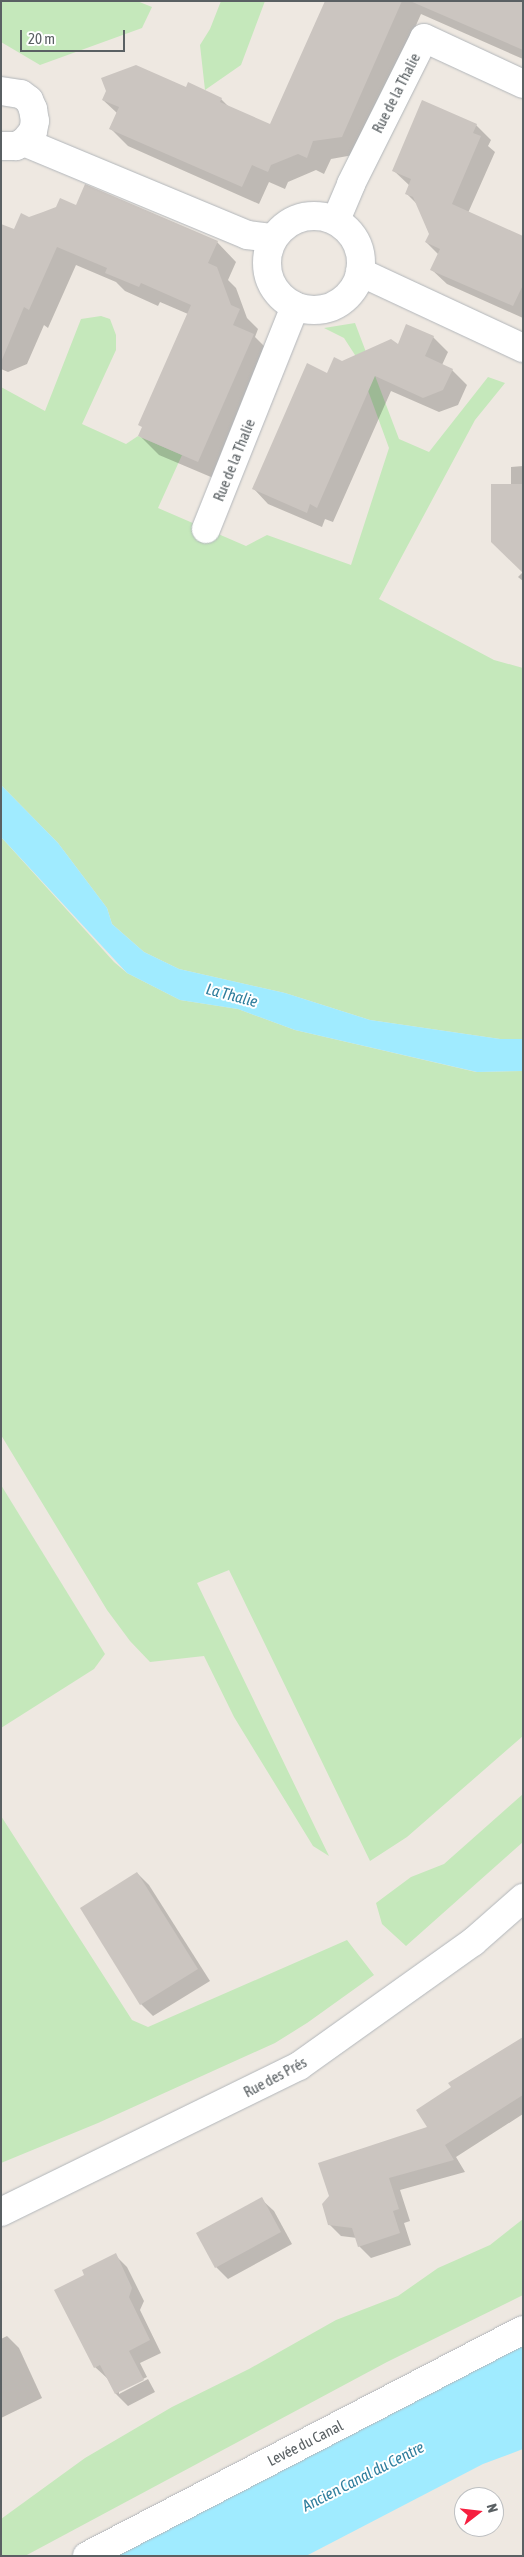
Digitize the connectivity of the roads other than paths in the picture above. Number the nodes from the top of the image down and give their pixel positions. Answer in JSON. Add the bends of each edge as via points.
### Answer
{"nodes":[{"id":1,"x":523,"y":84,"type":"edge"},
{"id":2,"x":1,"y":91,"type":"edge"},
{"id":3,"x":13,"y":144,"type":"edge"},
{"id":4,"x":336,"y":220,"type":"junction"},
{"id":5,"x":273,"y":238,"type":"junction"},
{"id":6,"x":360,"y":272,"type":"junction"},
{"id":7,"x":295,"y":306,"type":"junction"},
{"id":8,"x":523,"y":348,"type":"edge"},
{"id":9,"x":206,"y":529,"type":"dead end"},
{"id":10,"x":523,"y":1898,"type":"edge"},
{"id":11,"x":1,"y":2212,"type":"edge"},
{"id":12,"x":523,"y":2330,"type":"edge"},
{"id":13,"x":87,"y":2556,"type":"edge"}],
"edges":[{"from":1,"to":4,"type":"street","name":"Rue de la Thalie","via":[[424,38]]},
{"from":2,"to":3,"type":"street","via":[[21,94],[34,109],[33,131]]},
{"from":3,"to":5,"type":"street","via":[[248,235]]},
{"from":4,"to":5,"type":"street","via":[[321,215],[304,216],[289,222]]},
{"from":4,"to":6,"type":"street","via":[[349,230],[358,245]]},
{"from":5,"to":7,"type":"street","via":[[267,253],[266,270],[272,286]]},
{"from":6,"to":7,"type":"street","via":[[346,298],[332,307],[311,310]]},
{"from":6,"to":8,"type":"street"},
{"from":7,"to":9,"type":"street","name":"Rue de la Thalie"},
{"from":10,"to":11,"type":"street","name":"Rue des Prés","via":[[473,1942],[299,2066]]},
{"from":12,"to":13,"type":"street","name":"Levée du Canal"}]}
